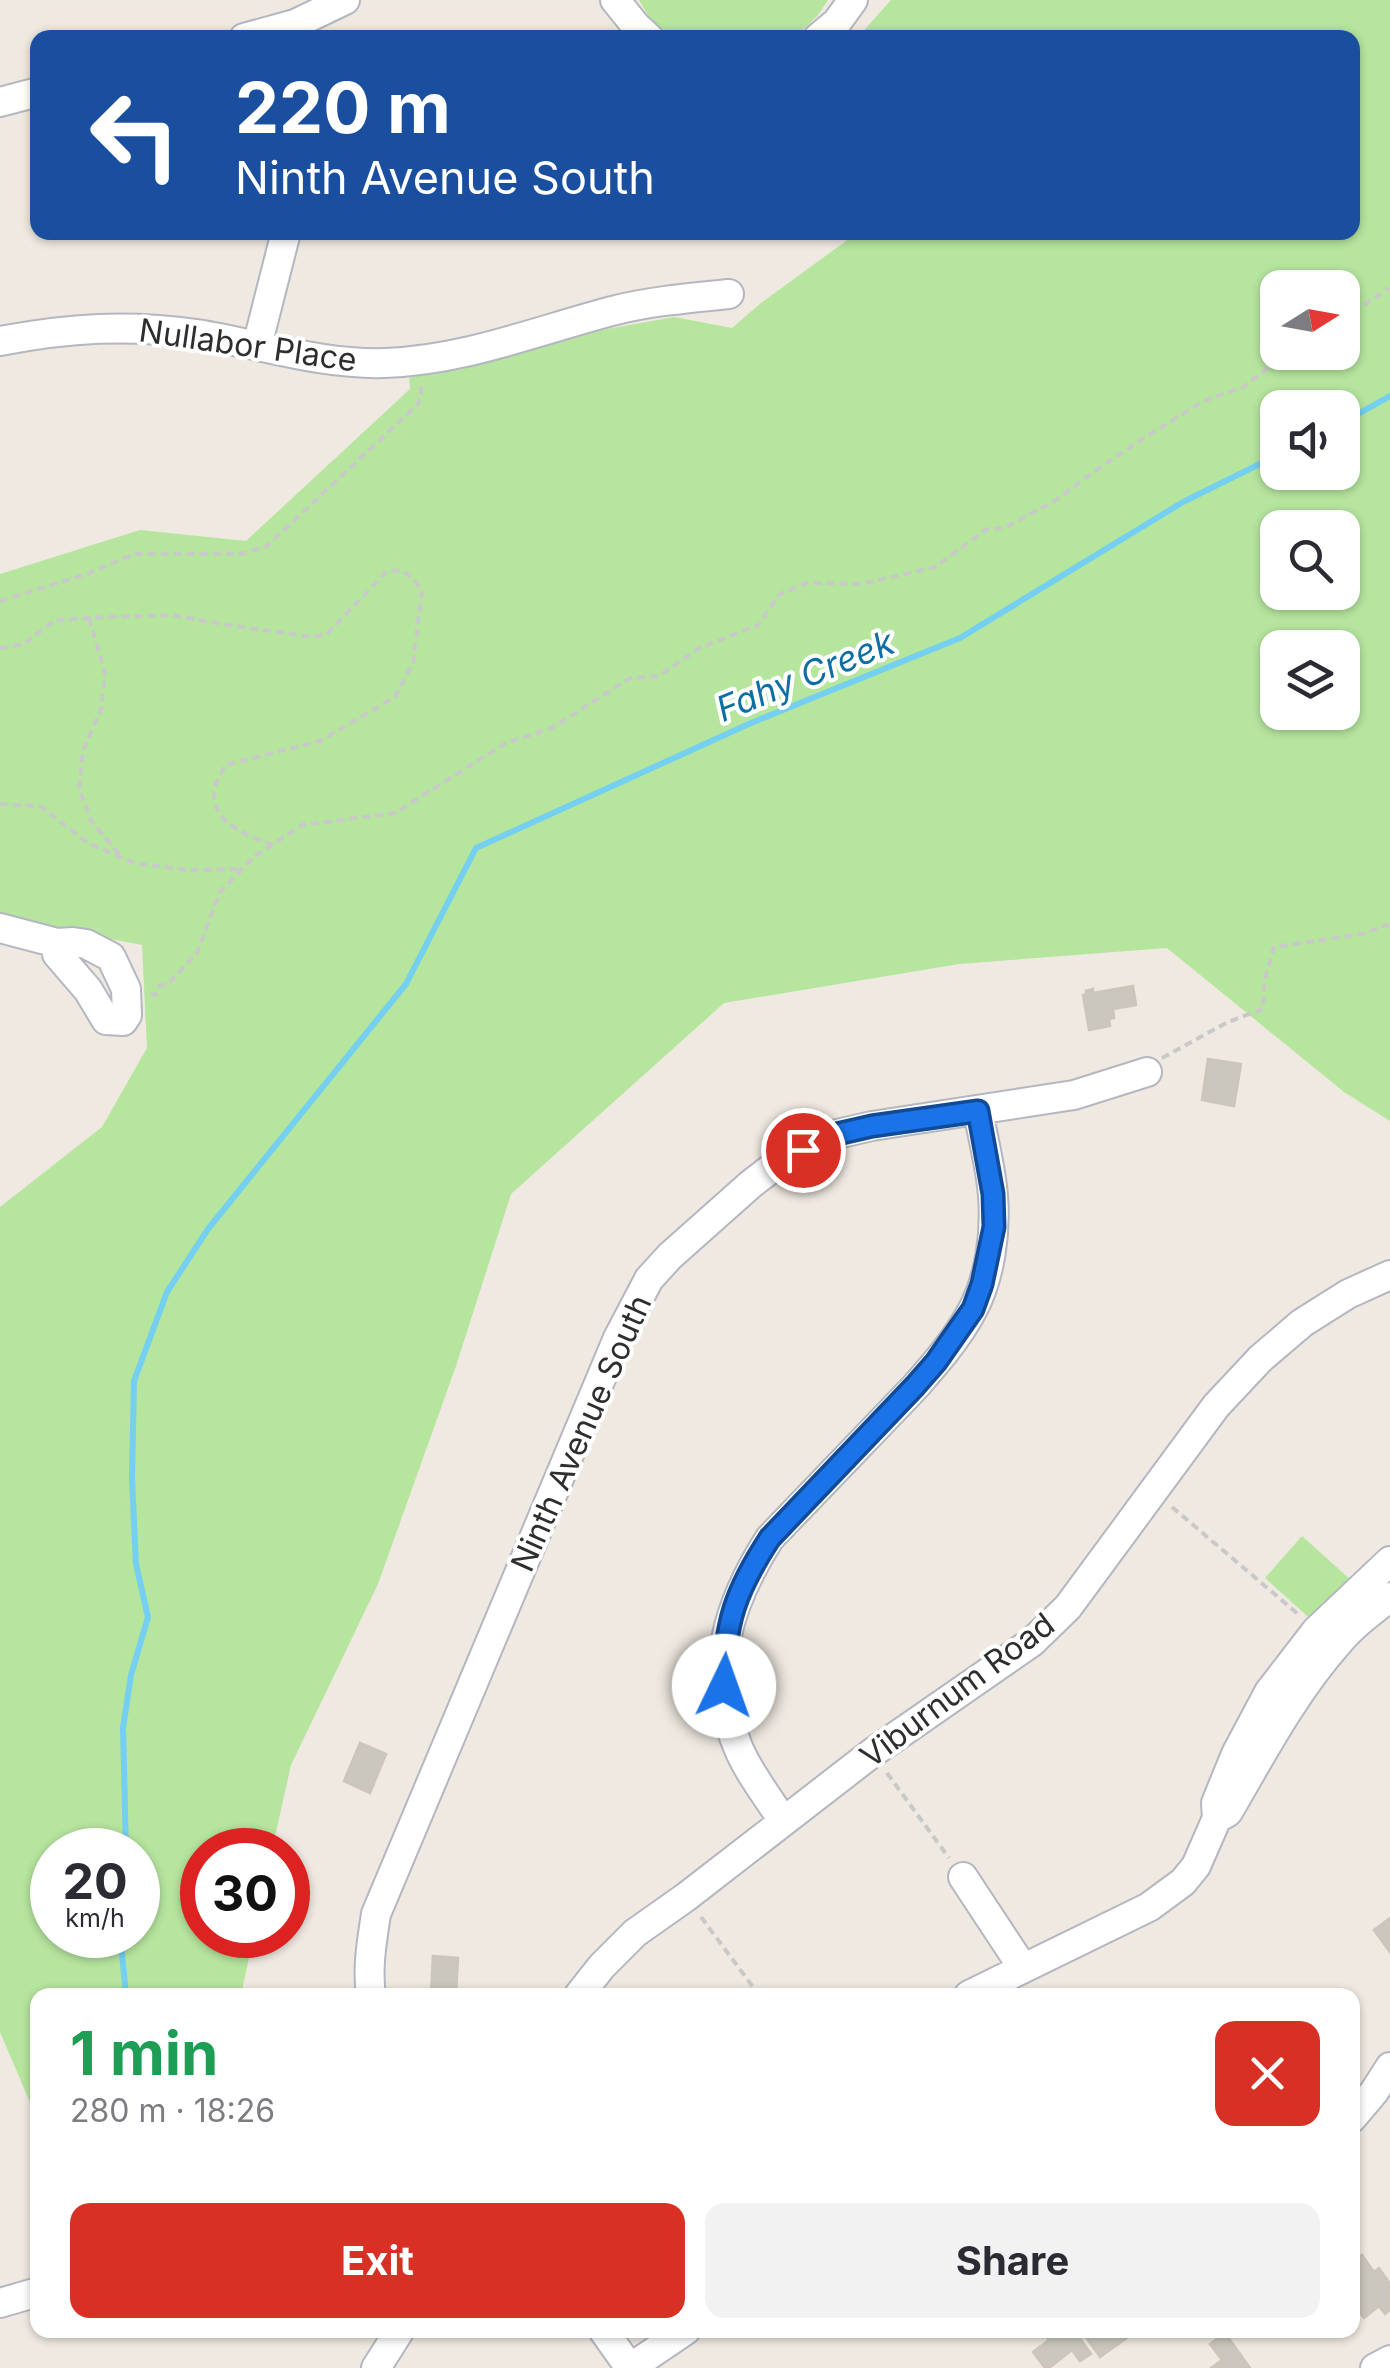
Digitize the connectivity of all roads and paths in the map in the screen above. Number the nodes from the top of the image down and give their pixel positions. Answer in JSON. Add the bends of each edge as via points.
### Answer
{"nodes":[{"id":1,"x":344,"y":0,"type":"edge"},
{"id":2,"x":615,"y":0,"type":"edge"},
{"id":3,"x":854,"y":0,"type":"edge"},
{"id":4,"x":274,"y":30,"type":"edge"},
{"id":5,"x":641,"y":30,"type":"edge"},
{"id":6,"x":828,"y":30,"type":"edge"},
{"id":7,"x":30,"y":94,"type":"edge"},
{"id":8,"x":0,"y":102,"type":"edge"},
{"id":9,"x":284,"y":240,"type":"edge"},
{"id":10,"x":1390,"y":288,"type":"edge"},
{"id":11,"x":729,"y":294,"type":"dead end"},
{"id":12,"x":1360,"y":307,"type":"edge"},
{"id":13,"x":0,"y":342,"type":"edge"},
{"id":14,"x":257,"y":346,"type":"junction"},
{"id":15,"x":420,"y":360,"type":"junction"},
{"id":16,"x":1265,"y":370,"type":"edge"},
{"id":17,"x":0,"y":600,"type":"edge"},
{"id":18,"x":89,"y":618,"type":"junction"},
{"id":19,"x":0,"y":648,"type":"edge"},
{"id":20,"x":0,"y":804,"type":"edge"},
{"id":21,"x":273,"y":844,"type":"junction"},
{"id":22,"x":122,"y":858,"type":"junction"},
{"id":23,"x":243,"y":869,"type":"junction"},
{"id":24,"x":1390,"y":926,"type":"edge"},
{"id":25,"x":0,"y":928,"type":"edge"},
{"id":26,"x":126,"y":989,"type":"joint"},
{"id":27,"x":1148,"y":1072,"type":"joint"},
{"id":28,"x":978,"y":1111,"type":"junction"},
{"id":29,"x":1390,"y":1275,"type":"edge"},
{"id":30,"x":1152,"y":1490,"type":"junction"},
{"id":31,"x":1390,"y":1561,"type":"edge"},
{"id":32,"x":1390,"y":1597,"type":"edge"},
{"id":33,"x":1316,"y":1630,"type":"junction"},
{"id":34,"x":872,"y":1752,"type":"junction"},
{"id":35,"x":1217,"y":1818,"type":"junction"},
{"id":36,"x":783,"y":1820,"type":"junction"},
{"id":37,"x":963,"y":1877,"type":"joint"},
{"id":38,"x":686,"y":1897,"type":"junction"},
{"id":39,"x":1022,"y":1968,"type":"junction"},
{"id":40,"x":371,"y":1988,"type":"edge"},
{"id":41,"x":585,"y":1988,"type":"edge"},
{"id":42,"x":754,"y":1988,"type":"edge"},
{"id":43,"x":983,"y":1988,"type":"edge"},
{"id":44,"x":1390,"y":2068,"type":"edge"},
{"id":45,"x":1382,"y":2098,"type":"edge"},
{"id":46,"x":1360,"y":2113,"type":"edge"},
{"id":47,"x":30,"y":2294,"type":"edge"},
{"id":48,"x":0,"y":2303,"type":"edge"},
{"id":49,"x":395,"y":2338,"type":"edge"},
{"id":50,"x":608,"y":2338,"type":"edge"},
{"id":51,"x":674,"y":2338,"type":"edge"},
{"id":52,"x":1390,"y":2360,"type":"edge"},
{"id":53,"x":376,"y":2368,"type":"edge"},
{"id":54,"x":630,"y":2368,"type":"edge"},
{"id":55,"x":1374,"y":2368,"type":"edge"}],
"edges":[{"from":1,"to":4,"type":"street"},
{"from":2,"to":5,"type":"street"},
{"from":3,"to":6,"type":"street"},
{"from":7,"to":8,"type":"street"},
{"from":9,"to":14,"type":"street"},
{"from":10,"to":12,"type":"path"},
{"from":11,"to":15,"type":"street","name":"Nullabor Place","via":[[620,309],[488,348]]},
{"from":13,"to":14,"type":"street","name":"Nullabor Place","via":[[48,332],[137,328]]},
{"from":14,"to":15,"type":"street","name":"Nullabor Place","via":[[341,361]]},
{"from":15,"to":17,"type":"path","via":[[418,404],[267,546],[242,554],[134,554]]},
{"from":16,"to":21,"type":"path","via":[[1147,436],[1056,500],[1004,528],[987,529],[935,568],[861,584],[808,584],[780,594],[758,624],[699,648],[659,676],[630,678],[552,728],[506,743],[394,813],[302,825]]},
{"from":18,"to":19,"type":"path","via":[[55,620],[24,644]]},
{"from":18,"to":21,"type":"path","via":[[172,615],[312,637],[327,634],[387,571],[410,575],[422,590],[413,663],[396,697],[320,741],[225,765],[215,789],[216,810],[237,832]]},
{"from":18,"to":22,"type":"path","via":[[106,673],[79,789],[92,822]]},
{"from":20,"to":22,"type":"path","via":[[40,806],[88,843]]},
{"from":21,"to":23,"type":"path"},
{"from":22,"to":23,"type":"path","via":[[189,870]]},
{"from":23,"to":26,"type":"path","via":[[220,892],[197,953],[180,973],[156,994]]},
{"from":24,"to":27,"type":"path","via":[[1274,947],[1263,1010],[1199,1037]]},
{"from":25,"to":26,"type":"street","via":[[86,944],[111,957]]},
{"from":27,"to":28,"type":"street","name":"Ninth Avenue South"},
{"from":28,"to":36,"type":"street","via":[[994,1227],[973,1309],[915,1386],[770,1538],[728,1623],[728,1718],[738,1750]]},
{"from":28,"to":40,"type":"street","name":"Ninth Avenue South","via":[[872,1126],[803,1150],[751,1184],[650,1278],[618,1338],[376,1914]]},
{"from":29,"to":30,"type":"street","name":"Viburnum Road","via":[[1302,1323],[1260,1359]]},
{"from":30,"to":33,"type":"path"},
{"from":30,"to":34,"type":"street","name":"Viburnum Road","via":[[1068,1606],[1032,1642]]},
{"from":31,"to":33,"type":"street"},
{"from":32,"to":35,"type":"street","via":[[1337,1644],[1280,1721],[1228,1812]]},
{"from":33,"to":35,"type":"street","via":[[1253,1720],[1216,1803]]},
{"from":34,"to":36,"type":"street","name":"Viburnum Road"},
{"from":34,"to":37,"type":"path"},
{"from":35,"to":39,"type":"street","via":[[1196,1866],[1165,1897]]},
{"from":36,"to":38,"type":"street","name":"Viburnum Road"},
{"from":37,"to":39,"type":"street"},
{"from":38,"to":41,"type":"street","name":"Viburnum Road","via":[[635,1933]]},
{"from":38,"to":42,"type":"path"},
{"from":39,"to":43,"type":"street"},
{"from":44,"to":45,"type":"street"},
{"from":45,"to":46,"type":"street"},
{"from":47,"to":48,"type":"street"},
{"from":49,"to":53,"type":"street"},
{"from":50,"to":54,"type":"street"},
{"from":51,"to":54,"type":"street"},
{"from":52,"to":55,"type":"street"}]}
